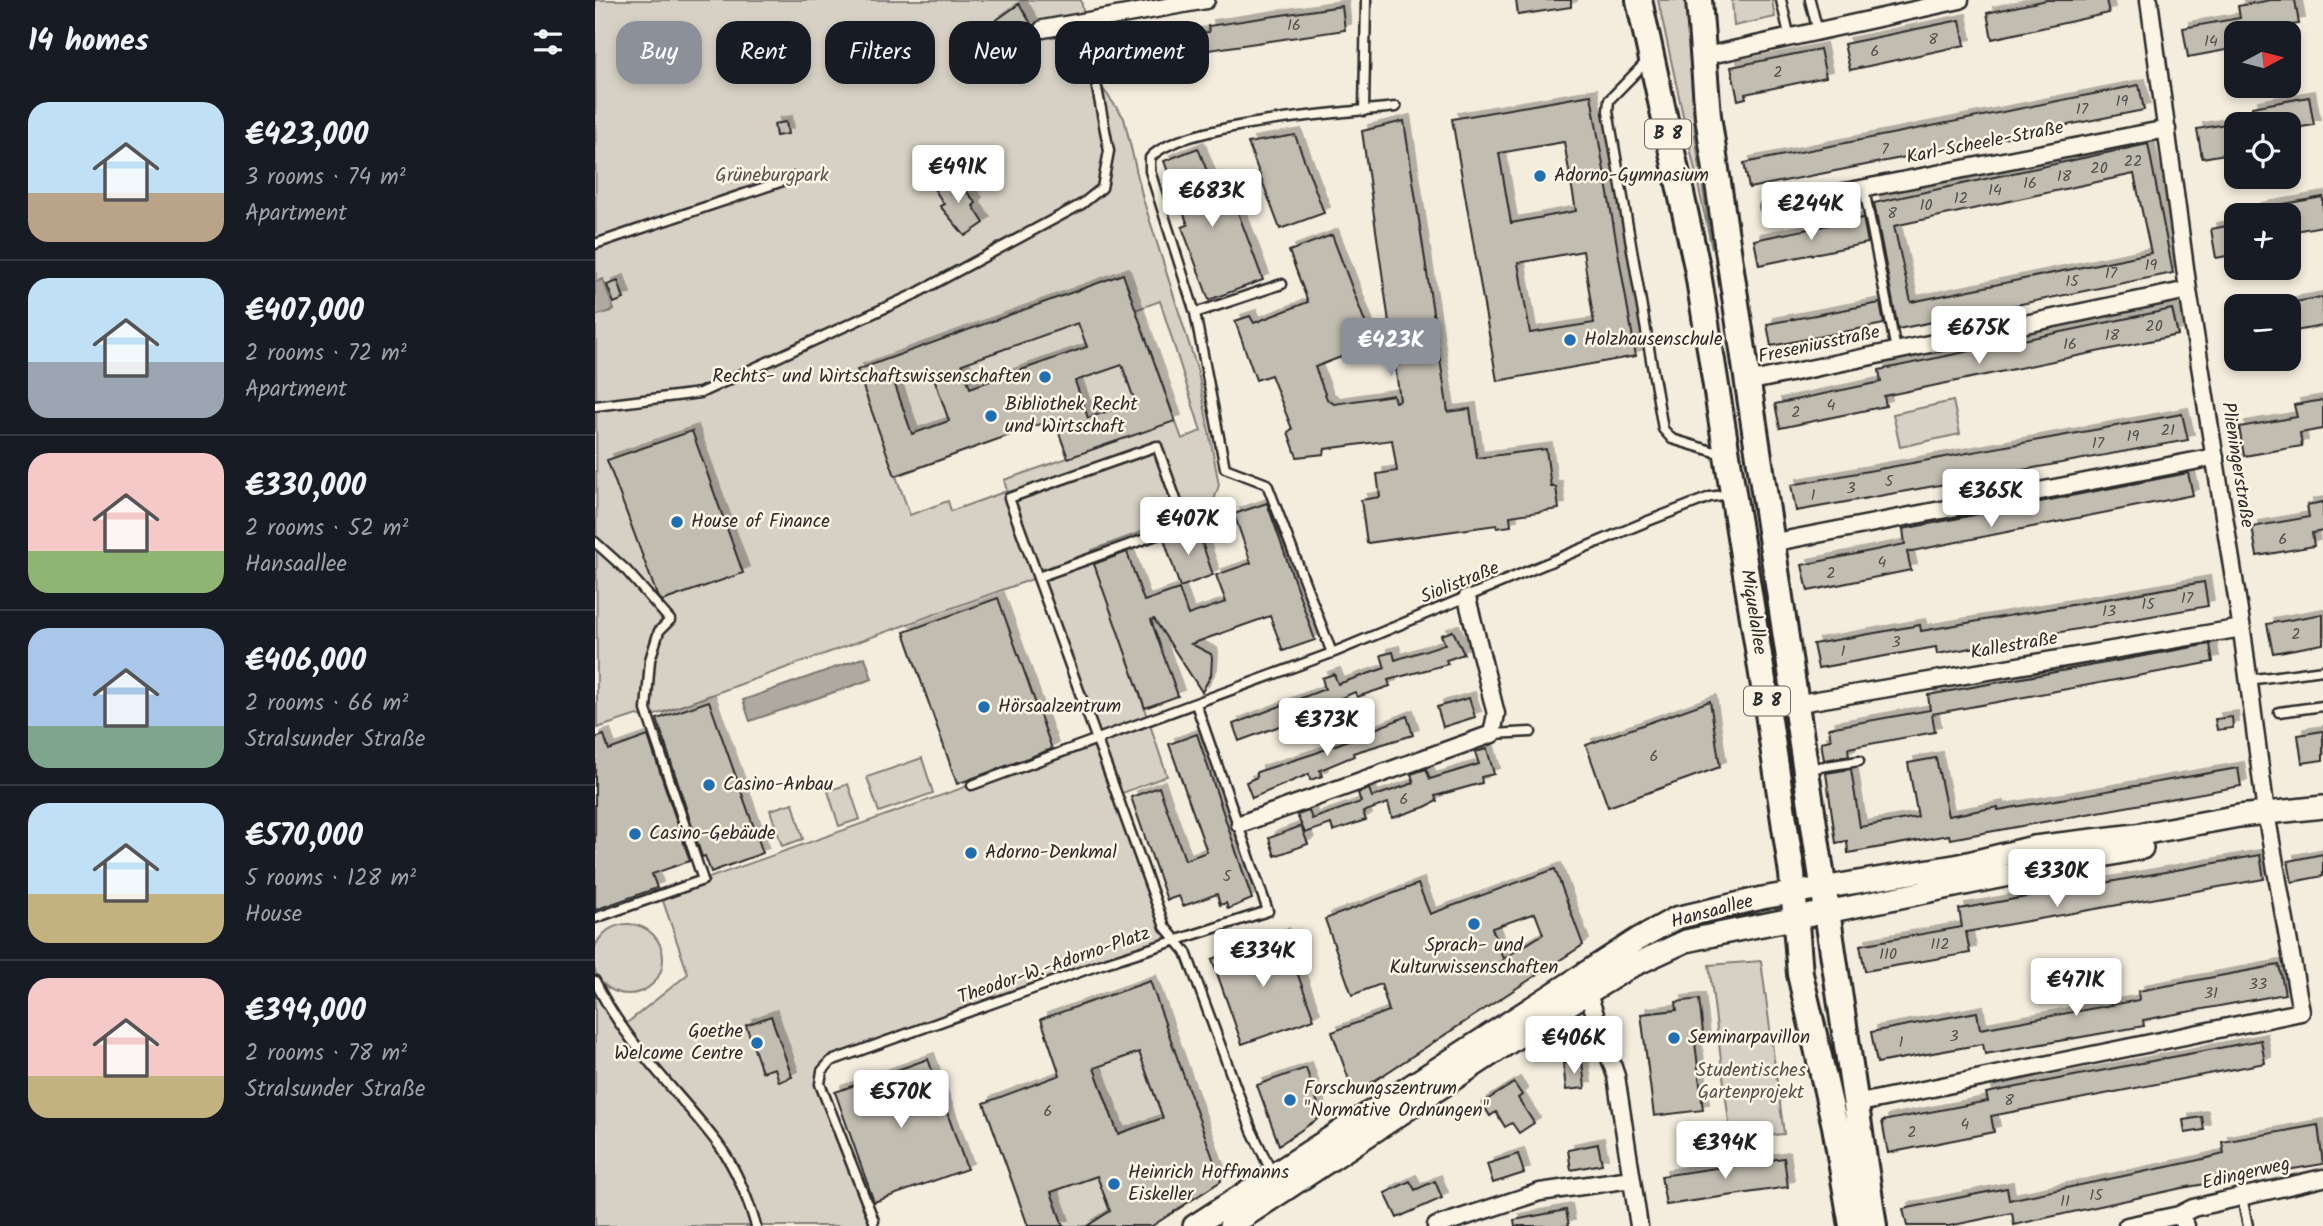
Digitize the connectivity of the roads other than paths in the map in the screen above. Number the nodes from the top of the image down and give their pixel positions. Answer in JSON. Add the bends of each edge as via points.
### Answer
{"nodes":[{"id":1,"x":1206,"y":0,"type":"edge"},
{"id":2,"x":1366,"y":0,"type":"edge"},
{"id":3,"x":1639,"y":0,"type":"edge"},
{"id":4,"x":1699,"y":0,"type":"edge"},
{"id":5,"x":1781,"y":0,"type":"edge"},
{"id":6,"x":1809,"y":0,"type":"edge"},
{"id":7,"x":1960,"y":0,"type":"edge"},
{"id":8,"x":2149,"y":0,"type":"edge"},
{"id":9,"x":1084,"y":19,"type":"junction"},
{"id":10,"x":1043,"y":29,"type":"dead end"},
{"id":11,"x":1818,"y":32,"type":"junction"},
{"id":12,"x":1790,"y":39,"type":"junction"},
{"id":13,"x":1651,"y":57,"type":"junction"},
{"id":14,"x":1701,"y":57,"type":"junction"},
{"id":15,"x":1396,"y":107,"type":"dead end"},
{"id":16,"x":1364,"y":111,"type":"junction"},
{"id":17,"x":2167,"y":129,"type":"junction"},
{"id":18,"x":795,"y":177,"type":"dead end"},
{"id":19,"x":1864,"y":189,"type":"junction"},
{"id":20,"x":1769,"y":207,"type":"dead end"},
{"id":21,"x":595,"y":244,"type":"edge"},
{"id":22,"x":1282,"y":284,"type":"dead end"},
{"id":23,"x":2188,"y":290,"type":"junction"},
{"id":24,"x":1195,"y":313,"type":"junction"},
{"id":25,"x":1896,"y":349,"type":"junction"},
{"id":26,"x":1747,"y":382,"type":"junction"},
{"id":27,"x":595,"y":406,"type":"edge"},
{"id":28,"x":1728,"y":455,"type":"junction"},
{"id":29,"x":2215,"y":457,"type":"junction"},
{"id":30,"x":1735,"y":493,"type":"junction"},
{"id":31,"x":1196,"y":521,"type":"dead end"},
{"id":32,"x":1185,"y":525,"type":"junction"},
{"id":33,"x":595,"y":542,"type":"edge"},
{"id":34,"x":1771,"y":543,"type":"junction"},
{"id":35,"x":1038,"y":577,"type":"junction"},
{"id":36,"x":1467,"y":598,"type":"junction"},
{"id":37,"x":2242,"y":628,"type":"junction"},
{"id":38,"x":1332,"y":653,"type":"junction"},
{"id":39,"x":2323,"y":672,"type":"edge"},
{"id":40,"x":2248,"y":680,"type":"junction"},
{"id":41,"x":1196,"y":704,"type":"junction"},
{"id":42,"x":1794,"y":704,"type":"junction"},
{"id":43,"x":2323,"y":706,"type":"edge"},
{"id":44,"x":2279,"y":712,"type":"dead end"},
{"id":45,"x":1531,"y":733,"type":"dead end"},
{"id":46,"x":1492,"y":734,"type":"junction"},
{"id":47,"x":1097,"y":740,"type":"junction"},
{"id":48,"x":1859,"y":761,"type":"dead end"},
{"id":49,"x":1804,"y":770,"type":"junction"},
{"id":50,"x":972,"y":785,"type":"dead end"},
{"id":51,"x":2317,"y":808,"type":"edge"},
{"id":52,"x":2267,"y":818,"type":"junction"},
{"id":53,"x":1240,"y":824,"type":"junction"},
{"id":54,"x":1794,"y":893,"type":"junction"},
{"id":55,"x":1823,"y":900,"type":"junction"},
{"id":56,"x":595,"y":918,"type":"edge"},
{"id":57,"x":1795,"y":919,"type":"junction"},
{"id":58,"x":1176,"y":940,"type":"junction"},
{"id":59,"x":595,"y":981,"type":"edge"},
{"id":60,"x":1588,"y":994,"type":"junction"},
{"id":61,"x":1855,"y":1104,"type":"junction"},
{"id":62,"x":2323,"y":1178,"type":"edge"},
{"id":63,"x":1631,"y":1179,"type":"junction"},
{"id":64,"x":1278,"y":1183,"type":"junction"},
{"id":65,"x":2242,"y":1197,"type":"junction"},
{"id":66,"x":874,"y":1221,"type":"dead end"},
{"id":67,"x":2182,"y":1221,"type":"edge"},
{"id":68,"x":756,"y":1226,"type":"edge"},
{"id":69,"x":1194,"y":1226,"type":"edge"},
{"id":70,"x":1230,"y":1226,"type":"edge"},
{"id":71,"x":1436,"y":1226,"type":"edge"},
{"id":72,"x":1639,"y":1226,"type":"edge"},
{"id":73,"x":1851,"y":1226,"type":"edge"},
{"id":74,"x":1874,"y":1226,"type":"edge"},
{"id":75,"x":2127,"y":1226,"type":"edge"},
{"id":76,"x":2248,"y":1226,"type":"edge"}],
"edges":[{"from":1,"to":9,"type":"street"},
{"from":2,"to":16,"type":"lane"},
{"from":3,"to":13,"type":"main road","name":"Miquelallee","number":"B 8"},
{"from":4,"to":14,"type":"main road","number":"B 8"},
{"from":5,"to":12,"type":"lane"},
{"from":6,"to":11,"type":"lane"},
{"from":7,"to":11,"type":"street"},
{"from":8,"to":17,"type":"street","name":"Plieningerstraße"},
{"from":9,"to":10,"type":"street"},
{"from":9,"to":27,"type":"lane","via":[[1109,151],[1102,188],[1082,204],[915,294],[700,393]]},
{"from":11,"to":12,"type":"street"},
{"from":12,"to":14,"type":"street"},
{"from":13,"to":28,"type":"main road","name":"Miquelallee","number":"B 8","via":[[1697,267]]},
{"from":13,"to":28,"type":"lane","via":[[1609,100],[1608,111],[1663,429],[1672,439]]},
{"from":14,"to":26,"type":"main road","name":"Miquelallee","number":"B 8"},
{"from":15,"to":16,"type":"lane"},
{"from":16,"to":24,"type":"lane","via":[[1202,132],[1157,149],[1150,158],[1150,172]]},
{"from":17,"to":19,"type":"street","name":"Karl-Scheele-Straße"},
{"from":17,"to":23,"type":"street","name":"Plieningerstraße"},
{"from":18,"to":21,"type":"lane"},
{"from":19,"to":20,"type":"street","name":"Karl-Scheele-Straße"},
{"from":19,"to":25,"type":"lane"},
{"from":22,"to":24,"type":"lane"},
{"from":23,"to":25,"type":"street","name":"Freseniusstraße"},
{"from":23,"to":29,"type":"street","name":"Plieningerstraße"},
{"from":24,"to":38,"type":"lane","via":[[1225,468],[1267,484]]},
{"from":25,"to":26,"type":"street","name":"Freseniusstraße"},
{"from":26,"to":34,"type":"main road","name":"Miquelallee","number":"B 8"},
{"from":28,"to":30,"type":"main road","name":"Miquelallee","number":"B 8"},
{"from":29,"to":34,"type":"street"},
{"from":29,"to":37,"type":"street","name":"Plieningerstraße"},
{"from":30,"to":36,"type":"lane","name":"Siolistraße","via":[[1710,497],[1648,521]]},
{"from":30,"to":54,"type":"main road","name":"Miquelallee","number":"B 8"},
{"from":31,"to":32,"type":"lane"},
{"from":32,"to":35,"type":"lane"},
{"from":32,"to":35,"type":"lane","name":"Theodor-W.-Adorno-Platz","via":[[1157,446],[1009,498]]},
{"from":33,"to":56,"type":"lane","via":[[670,620],[659,631],[650,660],[646,710],[703,880]]},
{"from":34,"to":42,"type":"main road","name":"Miquelallee","number":"B 8"},
{"from":35,"to":47,"type":"lane","name":"Theodor-W.-Adorno-Platz"},
{"from":36,"to":38,"type":"lane","name":"Siolistraße"},
{"from":36,"to":46,"type":"street","via":[[1496,714]]},
{"from":37,"to":40,"type":"street","name":"Plieningerstraße"},
{"from":37,"to":42,"type":"street","name":"Kallestraße"},
{"from":38,"to":41,"type":"lane","name":"Siolistraße"},
{"from":39,"to":40,"type":"lane"},
{"from":40,"to":52,"type":"street","name":"Plieningerstraße"},
{"from":41,"to":47,"type":"lane"},
{"from":41,"to":53,"type":"lane"},
{"from":42,"to":49,"type":"main road","name":"Miquelallee","number":"B 8"},
{"from":43,"to":44,"type":"lane"},
{"from":45,"to":46,"type":"lane"},
{"from":46,"to":53,"type":"street"},
{"from":47,"to":50,"type":"lane"},
{"from":47,"to":58,"type":"lane","name":"Theodor-W.-Adorno-Platz","via":[[1165,927]]},
{"from":48,"to":49,"type":"lane"},
{"from":49,"to":55,"type":"main road","name":"Miquelallee","number":"B 8"},
{"from":51,"to":52,"type":"main road","name":"Hansaallee"},
{"from":52,"to":55,"type":"main road","name":"Hansaallee","via":[[2007,877]]},
{"from":52,"to":61,"type":"street","name":"Plieningerstraße","via":[[2301,1012]]},
{"from":53,"to":58,"type":"lane","via":[[1268,911]]},
{"from":54,"to":55,"type":"main road","name":"Hansaallee"},
{"from":54,"to":57,"type":"main road","name":"Miquelallee","number":"B 8"},
{"from":54,"to":64,"type":"main road","name":"Hansaallee","via":[[1676,918],[1638,939]]},
{"from":55,"to":57,"type":"main road","name":"Hansaallee"},
{"from":55,"to":61,"type":"main road","name":"Miquelallee","number":"B 8"},
{"from":57,"to":60,"type":"main road","name":"Hansaallee","via":[[1686,942],[1630,967]]},
{"from":57,"to":73,"type":"main road","name":"Miquelallee","number":"B 8","via":[[1809,1021],[1835,1126]]},
{"from":58,"to":64,"type":"lane","via":[[1186,952],[1255,1139]]},
{"from":58,"to":66,"type":"lane","name":"Theodor-W.-Adorno-Platz","via":[[831,1061],[820,1084]]},
{"from":59,"to":68,"type":"lane","via":[[642,1056],[721,1148]]},
{"from":60,"to":63,"type":"street","via":[[1616,1076]]},
{"from":60,"to":64,"type":"main road","name":"Hansaallee"},
{"from":61,"to":74,"type":"main road","name":"Miquelallee","number":"B 8"},
{"from":62,"to":65,"type":"street","name":"Edingerweg"},
{"from":63,"to":71,"type":"street","via":[[1540,1192]]},
{"from":63,"to":72,"type":"street"},
{"from":64,"to":69,"type":"main road","name":"Hansaallee"},
{"from":64,"to":70,"type":"main road","name":"Hansaallee"},
{"from":65,"to":67,"type":"street","name":"Edingerweg","via":[[2193,1209]]},
{"from":65,"to":76,"type":"lane"},
{"from":67,"to":75,"type":"street","name":"Edingerweg"}]}
